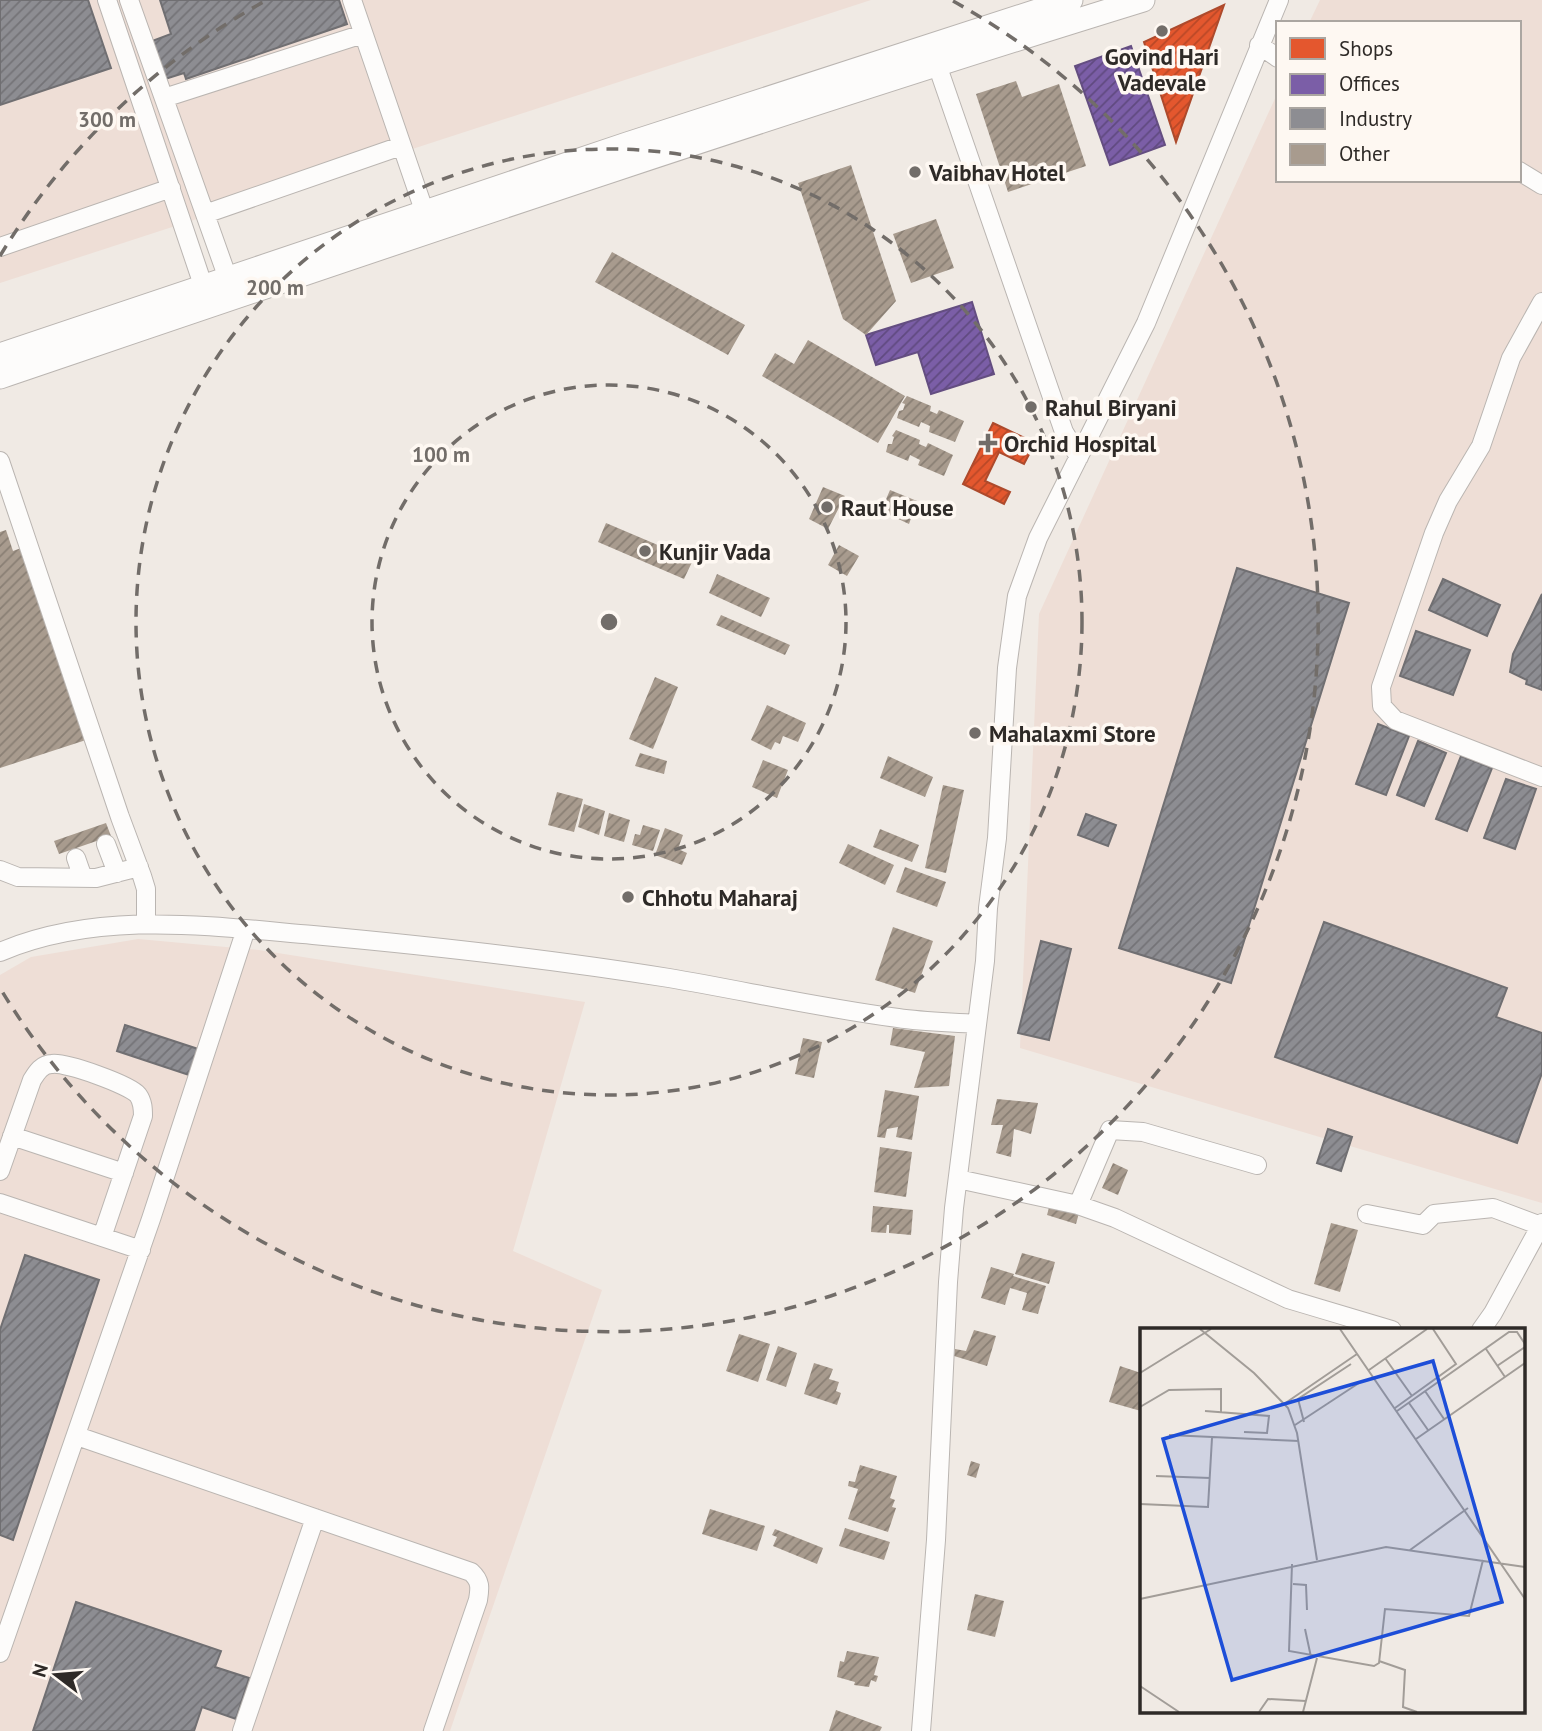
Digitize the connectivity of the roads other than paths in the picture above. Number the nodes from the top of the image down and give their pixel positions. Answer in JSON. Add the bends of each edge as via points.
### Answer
{"nodes":[{"id":1,"x":107,"y":0,"type":"edge"},
{"id":2,"x":130,"y":0,"type":"edge"},
{"id":3,"x":352,"y":0,"type":"edge"},
{"id":4,"x":1071,"y":0,"type":"edge"},
{"id":5,"x":1143,"y":0,"type":"edge"},
{"id":6,"x":1279,"y":0,"type":"edge"},
{"id":7,"x":363,"y":34,"type":"junction"},
{"id":8,"x":1258,"y":45,"type":"junction"},
{"id":9,"x":933,"y":55,"type":"junction"},
{"id":10,"x":1276,"y":57,"type":"edge"},
{"id":11,"x":164,"y":98,"type":"junction"},
{"id":12,"x":401,"y":146,"type":"junction"},
{"id":13,"x":1521,"y":172,"type":"edge"},
{"id":14,"x":1542,"y":185,"type":"edge"},
{"id":15,"x":171,"y":188,"type":"junction"},
{"id":16,"x":205,"y":214,"type":"junction"},
{"id":17,"x":428,"y":222,"type":"junction"},
{"id":18,"x":0,"y":247,"type":"edge"},
{"id":19,"x":232,"y":288,"type":"junction"},
{"id":20,"x":206,"y":297,"type":"junction"},
{"id":21,"x":1542,"y":302,"type":"edge"},
{"id":22,"x":0,"y":355,"type":"edge"},
{"id":23,"x":0,"y":377,"type":"edge"},
{"id":24,"x":1079,"y":457,"type":"junction"},
{"id":25,"x":0,"y":461,"type":"edge"},
{"id":26,"x":18,"y":514,"type":"junction"},
{"id":27,"x":0,"y":520,"type":"edge"},
{"id":28,"x":1542,"y":777,"type":"edge"},
{"id":29,"x":106,"y":844,"type":"dead end"},
{"id":30,"x":76,"y":858,"type":"dead end"},
{"id":31,"x":139,"y":867,"type":"junction"},
{"id":32,"x":0,"y":870,"type":"edge"},
{"id":33,"x":117,"y":873,"type":"junction"},
{"id":34,"x":83,"y":878,"type":"junction"},
{"id":35,"x":146,"y":924,"type":"junction"},
{"id":36,"x":246,"y":929,"type":"junction"},
{"id":37,"x":0,"y":952,"type":"edge"},
{"id":38,"x":977,"y":1024,"type":"junction"},
{"id":39,"x":12,"y":1136,"type":"junction"},
{"id":40,"x":1257,"y":1165,"type":"dead end"},
{"id":41,"x":0,"y":1171,"type":"edge"},
{"id":42,"x":124,"y":1173,"type":"junction"},
{"id":43,"x":958,"y":1179,"type":"junction"},
{"id":44,"x":0,"y":1203,"type":"edge"},
{"id":45,"x":1078,"y":1205,"type":"junction"},
{"id":46,"x":1367,"y":1214,"type":"dead end"},
{"id":47,"x":1541,"y":1224,"type":"edge"},
{"id":48,"x":102,"y":1237,"type":"junction"},
{"id":49,"x":141,"y":1250,"type":"junction"},
{"id":50,"x":1385,"y":1328,"type":"edge"},
{"id":51,"x":1482,"y":1328,"type":"edge"},
{"id":52,"x":77,"y":1436,"type":"junction"},
{"id":53,"x":315,"y":1518,"type":"junction"},
{"id":54,"x":8,"y":1607,"type":"edge"},
{"id":55,"x":0,"y":1653,"type":"edge"},
{"id":56,"x":242,"y":1731,"type":"edge"},
{"id":57,"x":432,"y":1731,"type":"edge"},
{"id":58,"x":921,"y":1731,"type":"edge"}],
"edges":[{"from":1,"to":15,"type":"street"},
{"from":2,"to":11,"type":"street"},
{"from":3,"to":7,"type":"street"},
{"from":4,"to":9,"type":"main road"},
{"from":5,"to":9,"type":"main road"},
{"from":6,"to":8,"type":"street"},
{"from":7,"to":11,"type":"street"},
{"from":7,"to":12,"type":"street"},
{"from":8,"to":10,"type":"street"},
{"from":8,"to":24,"type":"street","via":[[1146,323]]},
{"from":9,"to":17,"type":"main road"},
{"from":9,"to":24,"type":"street","via":[[1064,432]]},
{"from":11,"to":16,"type":"street"},
{"from":12,"to":16,"type":"street"},
{"from":12,"to":17,"type":"street"},
{"from":13,"to":14,"type":"street"},
{"from":15,"to":18,"type":"street"},
{"from":15,"to":20,"type":"street"},
{"from":16,"to":19,"type":"street"},
{"from":17,"to":19,"type":"main road"},
{"from":19,"to":20,"type":"main road"},
{"from":20,"to":22,"type":"main road"},
{"from":20,"to":23,"type":"main road"},
{"from":21,"to":28,"type":"street","via":[[1511,358],[1481,446],[1434,533],[1380,697],[1386,714],[1395,720]]},
{"from":24,"to":38,"type":"street","via":[[1038,538],[1017,596]]},
{"from":25,"to":26,"type":"street"},
{"from":26,"to":27,"type":"street"},
{"from":26,"to":31,"type":"street"},
{"from":29,"to":33,"type":"street"},
{"from":30,"to":34,"type":"street"},
{"from":31,"to":33,"type":"street"},
{"from":31,"to":35,"type":"street","via":[[146,889]]},
{"from":32,"to":34,"type":"street","via":[[18,877]]},
{"from":33,"to":34,"type":"street"},
{"from":35,"to":36,"type":"street"},
{"from":35,"to":37,"type":"street","via":[[83,929],[28,940]]},
{"from":36,"to":38,"type":"street","via":[[408,944],[666,978],[899,1018]]},
{"from":36,"to":49,"type":"street"},
{"from":38,"to":43,"type":"street"},
{"from":39,"to":41,"type":"street"},
{"from":39,"to":42,"type":"street"},
{"from":39,"to":42,"type":"street","via":[[39,1069],[49,1063],[63,1064],[138,1095],[143,1116]]},
{"from":40,"to":45,"type":"street","via":[[1143,1132],[1110,1130]]},
{"from":42,"to":48,"type":"street"},
{"from":43,"to":45,"type":"street"},
{"from":43,"to":58,"type":"street"},
{"from":44,"to":48,"type":"street"},
{"from":45,"to":50,"type":"street","via":[[1288,1299]]},
{"from":46,"to":47,"type":"street","via":[[1423,1225],[1434,1213],[1493,1208]]},
{"from":47,"to":51,"type":"street"},
{"from":48,"to":49,"type":"street"},
{"from":49,"to":52,"type":"street"},
{"from":52,"to":53,"type":"street"},
{"from":52,"to":54,"type":"street"},
{"from":53,"to":56,"type":"street"},
{"from":53,"to":57,"type":"street","via":[[456,1566],[478,1578],[478,1600]]},
{"from":54,"to":55,"type":"street"}]}
